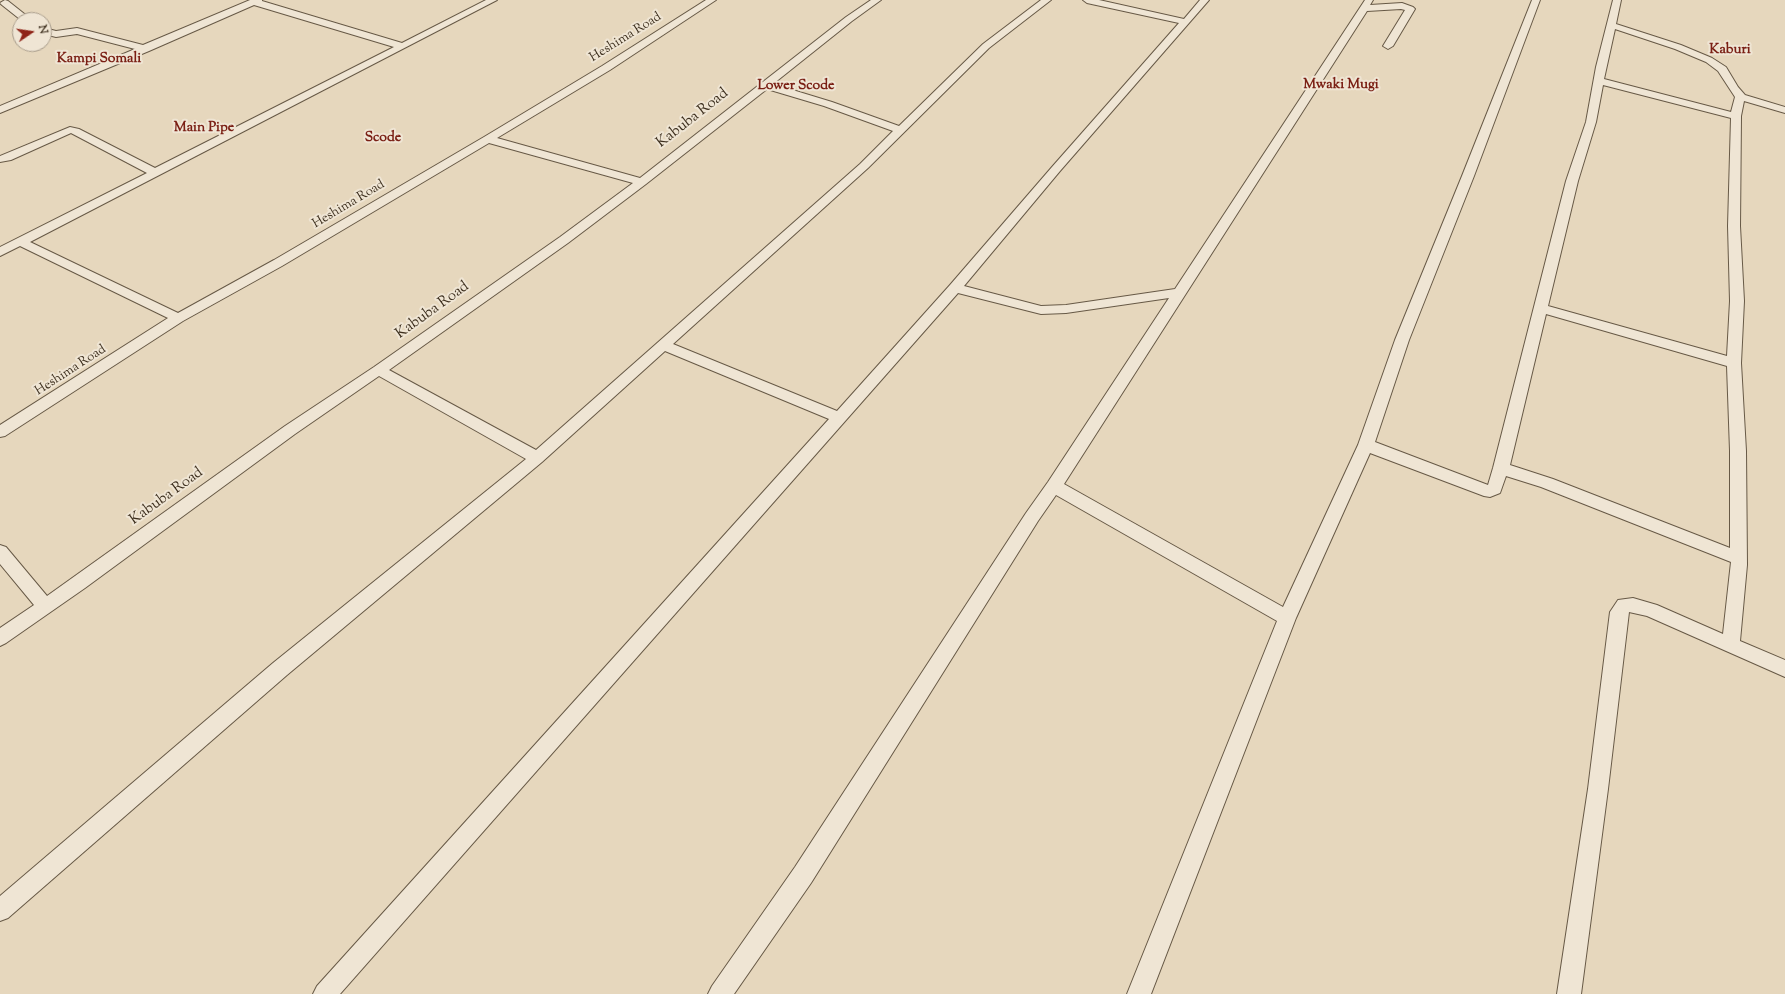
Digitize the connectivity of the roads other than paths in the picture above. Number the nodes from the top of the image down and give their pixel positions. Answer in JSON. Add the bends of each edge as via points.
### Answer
{"nodes":[{"id":1,"x":493,"y":0,"type":"edge"},
{"id":2,"x":712,"y":0,"type":"edge"},
{"id":3,"x":877,"y":0,"type":"edge"},
{"id":4,"x":1046,"y":0,"type":"edge"},
{"id":5,"x":1086,"y":0,"type":"edge"},
{"id":6,"x":1206,"y":0,"type":"edge"},
{"id":7,"x":1536,"y":0,"type":"edge"},
{"id":8,"x":1617,"y":0,"type":"edge"},
{"id":9,"x":256,"y":1,"type":"edge"},
{"id":10,"x":6,"y":2,"type":"edge"},
{"id":11,"x":1366,"y":4,"type":"edge"},
{"id":12,"x":18,"y":12,"type":"edge"},
{"id":13,"x":1186,"y":22,"type":"junction"},
{"id":14,"x":1611,"y":25,"type":"junction"},
{"id":15,"x":52,"y":33,"type":"edge"},
{"id":16,"x":402,"y":46,"type":"junction"},
{"id":17,"x":1388,"y":46,"type":"dead end"},
{"id":18,"x":146,"y":48,"type":"junction"},
{"id":19,"x":1598,"y":81,"type":"junction"},
{"id":20,"x":766,"y":85,"type":"junction"},
{"id":21,"x":1742,"y":98,"type":"junction"},
{"id":22,"x":0,"y":110,"type":"edge"},
{"id":23,"x":1785,"y":110,"type":"edge"},
{"id":24,"x":1736,"y":116,"type":"junction"},
{"id":25,"x":900,"y":130,"type":"junction"},
{"id":26,"x":488,"y":139,"type":"junction"},
{"id":27,"x":0,"y":159,"type":"edge"},
{"id":28,"x":156,"y":173,"type":"junction"},
{"id":29,"x":642,"y":182,"type":"junction"},
{"id":30,"x":21,"y":242,"type":"junction"},
{"id":31,"x":0,"y":252,"type":"edge"},
{"id":32,"x":956,"y":288,"type":"junction"},
{"id":33,"x":1179,"y":292,"type":"junction"},
{"id":34,"x":1540,"y":308,"type":"junction"},
{"id":35,"x":178,"y":318,"type":"junction"},
{"id":36,"x":663,"y":345,"type":"junction"},
{"id":37,"x":1734,"y":363,"type":"junction"},
{"id":38,"x":379,"y":370,"type":"junction"},
{"id":39,"x":840,"y":418,"type":"junction"},
{"id":40,"x":0,"y":432,"type":"edge"},
{"id":41,"x":1366,"y":445,"type":"junction"},
{"id":42,"x":537,"y":458,"type":"junction"},
{"id":43,"x":1501,"y":468,"type":"junction"},
{"id":44,"x":1054,"y":486,"type":"junction"},
{"id":45,"x":0,"y":552,"type":"edge"},
{"id":46,"x":1739,"y":558,"type":"junction"},
{"id":47,"x":45,"y":605,"type":"junction"},
{"id":48,"x":1287,"y":618,"type":"junction"},
{"id":49,"x":0,"y":638,"type":"edge"},
{"id":50,"x":1731,"y":644,"type":"junction"},
{"id":51,"x":1785,"y":669,"type":"edge"},
{"id":52,"x":0,"y":910,"type":"edge"},
{"id":53,"x":325,"y":994,"type":"edge"},
{"id":54,"x":720,"y":994,"type":"edge"},
{"id":55,"x":1139,"y":994,"type":"edge"},
{"id":56,"x":1569,"y":994,"type":"edge"}],
"edges":[{"from":1,"to":16,"type":"street"},
{"from":2,"to":26,"type":"street","name":"Heshima Road"},
{"from":3,"to":20,"type":"street","name":"Kabuba Road"},
{"from":4,"to":25,"type":"street","via":[[986,46]]},
{"from":5,"to":13,"type":"street"},
{"from":6,"to":13,"type":"street"},
{"from":7,"to":41,"type":"street","via":[[1402,340]]},
{"from":8,"to":14,"type":"street"},
{"from":9,"to":16,"type":"street"},
{"from":9,"to":18,"type":"street"},
{"from":10,"to":12,"type":"street"},
{"from":11,"to":17,"type":"street","via":[[1409,7]]},
{"from":11,"to":33,"type":"street"},
{"from":13,"to":32,"type":"street","via":[[1056,169]]},
{"from":14,"to":19,"type":"street"},
{"from":14,"to":21,"type":"street","via":[[1709,60],[1722,69]]},
{"from":15,"to":18,"type":"street","via":[[77,31]]},
{"from":16,"to":28,"type":"street"},
{"from":18,"to":22,"type":"street"},
{"from":19,"to":24,"type":"street"},
{"from":19,"to":34,"type":"street","via":[[1591,122],[1572,181]]},
{"from":20,"to":25,"type":"street"},
{"from":20,"to":29,"type":"street","name":"Kabuba Road"},
{"from":21,"to":23,"type":"street"},
{"from":21,"to":24,"type":"street","via":[[1739,100]]},
{"from":24,"to":37,"type":"street","via":[[1734,226],[1737,301]]},
{"from":25,"to":36,"type":"street","via":[[864,166]]},
{"from":26,"to":29,"type":"street"},
{"from":26,"to":35,"type":"street","name":"Heshima Road","via":[[278,263]]},
{"from":27,"to":28,"type":"street","via":[[70,130]]},
{"from":28,"to":30,"type":"street"},
{"from":29,"to":38,"type":"street","name":"Kabuba Road"},
{"from":30,"to":31,"type":"street"},
{"from":30,"to":35,"type":"street"},
{"from":32,"to":33,"type":"street","via":[[1041,310],[1066,310]]},
{"from":32,"to":39,"type":"street"},
{"from":33,"to":44,"type":"street"},
{"from":34,"to":37,"type":"street"},
{"from":34,"to":43,"type":"street"},
{"from":35,"to":40,"type":"street","name":"Heshima Road"},
{"from":36,"to":39,"type":"street"},
{"from":36,"to":42,"type":"street"},
{"from":37,"to":46,"type":"street"},
{"from":38,"to":42,"type":"street"},
{"from":38,"to":47,"type":"street","name":"Kabuba Road","via":[[290,430]]},
{"from":39,"to":53,"type":"street"},
{"from":41,"to":43,"type":"street","via":[[1484,490],[1494,489]]},
{"from":41,"to":48,"type":"street"},
{"from":42,"to":52,"type":"street","via":[[280,669]]},
{"from":43,"to":46,"type":"street","via":[[1547,483]]},
{"from":44,"to":48,"type":"street"},
{"from":44,"to":54,"type":"street","via":[[803,875]]},
{"from":45,"to":47,"type":"street"},
{"from":46,"to":50,"type":"street"},
{"from":47,"to":49,"type":"street","name":"Kabuba Road"},
{"from":48,"to":55,"type":"street"},
{"from":50,"to":51,"type":"street"},
{"from":50,"to":56,"type":"street","via":[[1633,605],[1624,605],[1619,612],[1598,788]]}]}
